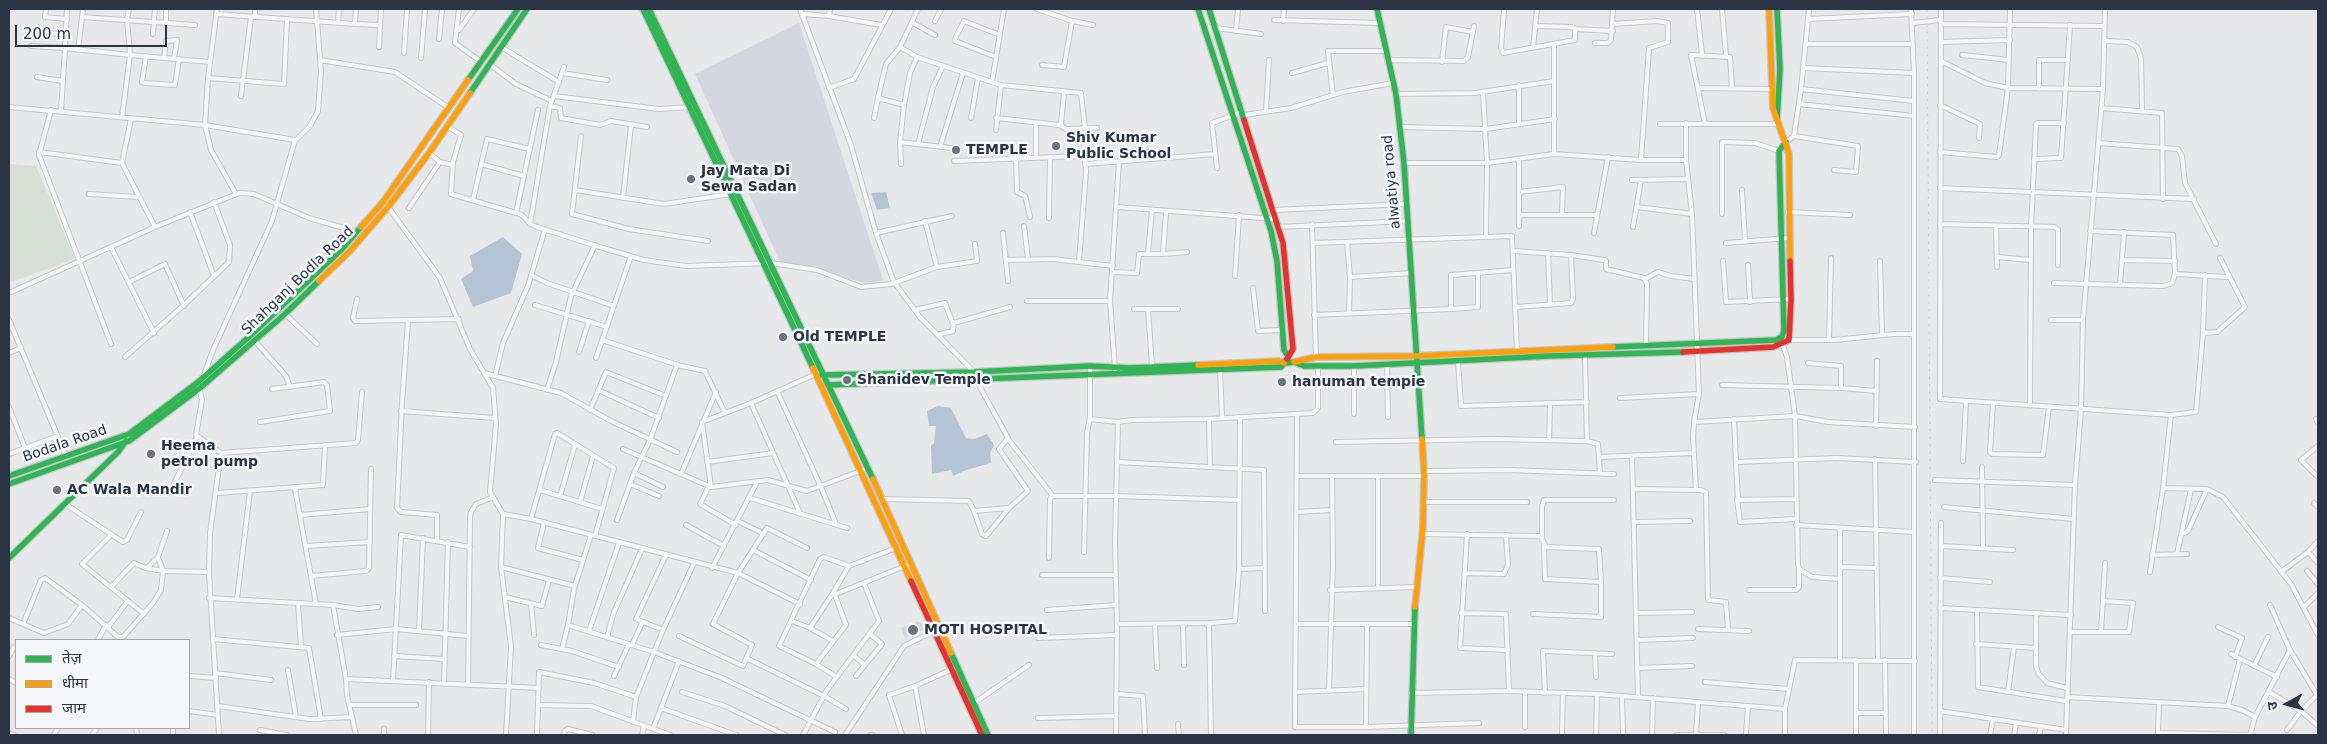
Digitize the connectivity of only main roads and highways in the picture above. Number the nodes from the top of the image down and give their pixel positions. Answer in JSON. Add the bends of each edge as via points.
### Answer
{"nodes":[{"id":1,"x":518,"y":9,"type":"edge"},
{"id":2,"x":527,"y":9,"type":"edge"},
{"id":3,"x":643,"y":9,"type":"edge"},
{"id":4,"x":649,"y":9,"type":"edge"},
{"id":5,"x":1198,"y":9,"type":"edge"},
{"id":6,"x":1209,"y":9,"type":"edge"},
{"id":7,"x":1377,"y":9,"type":"edge"},
{"id":8,"x":1769,"y":9,"type":"edge"},
{"id":9,"x":1777,"y":9,"type":"edge"},
{"id":10,"x":468,"y":80,"type":"junction"},
{"id":11,"x":475,"y":85,"type":"junction"},
{"id":12,"x":692,"y":107,"type":"junction"},
{"id":13,"x":1778,"y":122,"type":"junction"},
{"id":14,"x":1786,"y":142,"type":"junction"},
{"id":15,"x":1287,"y":288,"type":"junction"},
{"id":16,"x":1279,"y":290,"type":"junction"},
{"id":17,"x":1781,"y":341,"type":"junction"},
{"id":18,"x":1696,"y":348,"type":"junction"},
{"id":19,"x":1288,"y":356,"type":"junction"},
{"id":20,"x":1416,"y":356,"type":"junction"},
{"id":21,"x":1294,"y":362,"type":"junction"},
{"id":22,"x":1285,"y":363,"type":"junction"},
{"id":23,"x":1416,"y":363,"type":"junction"},
{"id":24,"x":1115,"y":371,"type":"junction"},
{"id":25,"x":820,"y":374,"type":"junction"},
{"id":26,"x":974,"y":375,"type":"junction"},
{"id":27,"x":198,"y":385,"type":"junction"},
{"id":28,"x":828,"y":385,"type":"junction"},
{"id":29,"x":129,"y":434,"type":"junction"},
{"id":30,"x":124,"y":444,"type":"junction"},
{"id":31,"x":9,"y":476,"type":"edge"},
{"id":32,"x":9,"y":484,"type":"edge"},
{"id":33,"x":899,"y":546,"type":"junction"},
{"id":34,"x":9,"y":558,"type":"edge"},
{"id":35,"x":954,"y":668,"type":"junction"},
{"id":36,"x":982,"y":735,"type":"edge"},
{"id":37,"x":988,"y":735,"type":"edge"},
{"id":38,"x":1411,"y":735,"type":"edge"}],
"edges":[{"from":1,"to":10,"type":"main road","name":"Shahganj Bodla Road"},
{"from":2,"to":11,"type":"main road","name":"Shahganj Bodla Road"},
{"from":3,"to":12,"type":"main road"},
{"from":4,"to":12,"type":"main road"},
{"from":5,"to":16,"type":"main road","via":[[1267,219],[1277,261]]},
{"from":6,"to":15,"type":"main road","via":[[1274,210],[1283,243]]},
{"from":7,"to":20,"type":"main road","name":"alwatiya road","via":[[1396,94],[1404,163]]},
{"from":8,"to":13,"type":"main road","via":[[1773,108]]},
{"from":9,"to":13,"type":"main road"},
{"from":10,"to":11,"type":"main road"},
{"from":10,"to":27,"type":"main road","name":"Shahganj Bodla Road","via":[[390,194],[358,232]]},
{"from":11,"to":27,"type":"main road","name":"Shahganj Bodla Road","via":[[428,154],[350,251],[285,314]]},
{"from":12,"to":25,"type":"main road","via":[[771,263]]},
{"from":12,"to":25,"type":"main road","via":[[763,264]]},
{"from":13,"to":14,"type":"main road"},
{"from":14,"to":17,"type":"main road","via":[[1780,151],[1784,331]]},
{"from":14,"to":17,"type":"main road","via":[[1789,154],[1791,299],[1789,340]]},
{"from":15,"to":16,"type":"main road"},
{"from":15,"to":19,"type":"main road","via":[[1292,349]]},
{"from":16,"to":19,"type":"main road","via":[[1284,350]]},
{"from":17,"to":18,"type":"main road"},
{"from":18,"to":20,"type":"main road","via":[[1646,346]]},
{"from":18,"to":23,"type":"main road"},
{"from":19,"to":22,"type":"main road"},
{"from":20,"to":21,"type":"main road","via":[[1316,358]]},
{"from":20,"to":23,"type":"main road","name":"alwatiya road"},
{"from":21,"to":22,"type":"main road"},
{"from":21,"to":23,"type":"main road","via":[[1300,366]]},
{"from":22,"to":24,"type":"main road","via":[[1279,360]]},
{"from":22,"to":24,"type":"main road","via":[[1281,367]]},
{"from":23,"to":38,"type":"main road","name":"alwatiya road","via":[[1424,502],[1413,624]]},
{"from":24,"to":26,"type":"main road","via":[[1090,375]]},
{"from":24,"to":26,"type":"main road","via":[[1090,366]]},
{"from":25,"to":26,"type":"main road"},
{"from":25,"to":28,"type":"main road"},
{"from":25,"to":33,"type":"main road","via":[[860,470]]},
{"from":26,"to":28,"type":"main road"},
{"from":27,"to":29,"type":"main road","name":"Shahganj Bodla Road"},
{"from":27,"to":30,"type":"main road","name":"Shahganj Bodla Road"},
{"from":28,"to":33,"type":"main road","via":[[882,499]]},
{"from":29,"to":30,"type":"main road"},
{"from":29,"to":31,"type":"main road","name":"Bodala Road"},
{"from":30,"to":32,"type":"main road","name":"Bodala Road"},
{"from":30,"to":34,"type":"main road"},
{"from":33,"to":35,"type":"main road"},
{"from":35,"to":36,"type":"main road"},
{"from":35,"to":37,"type":"main road"}]}
